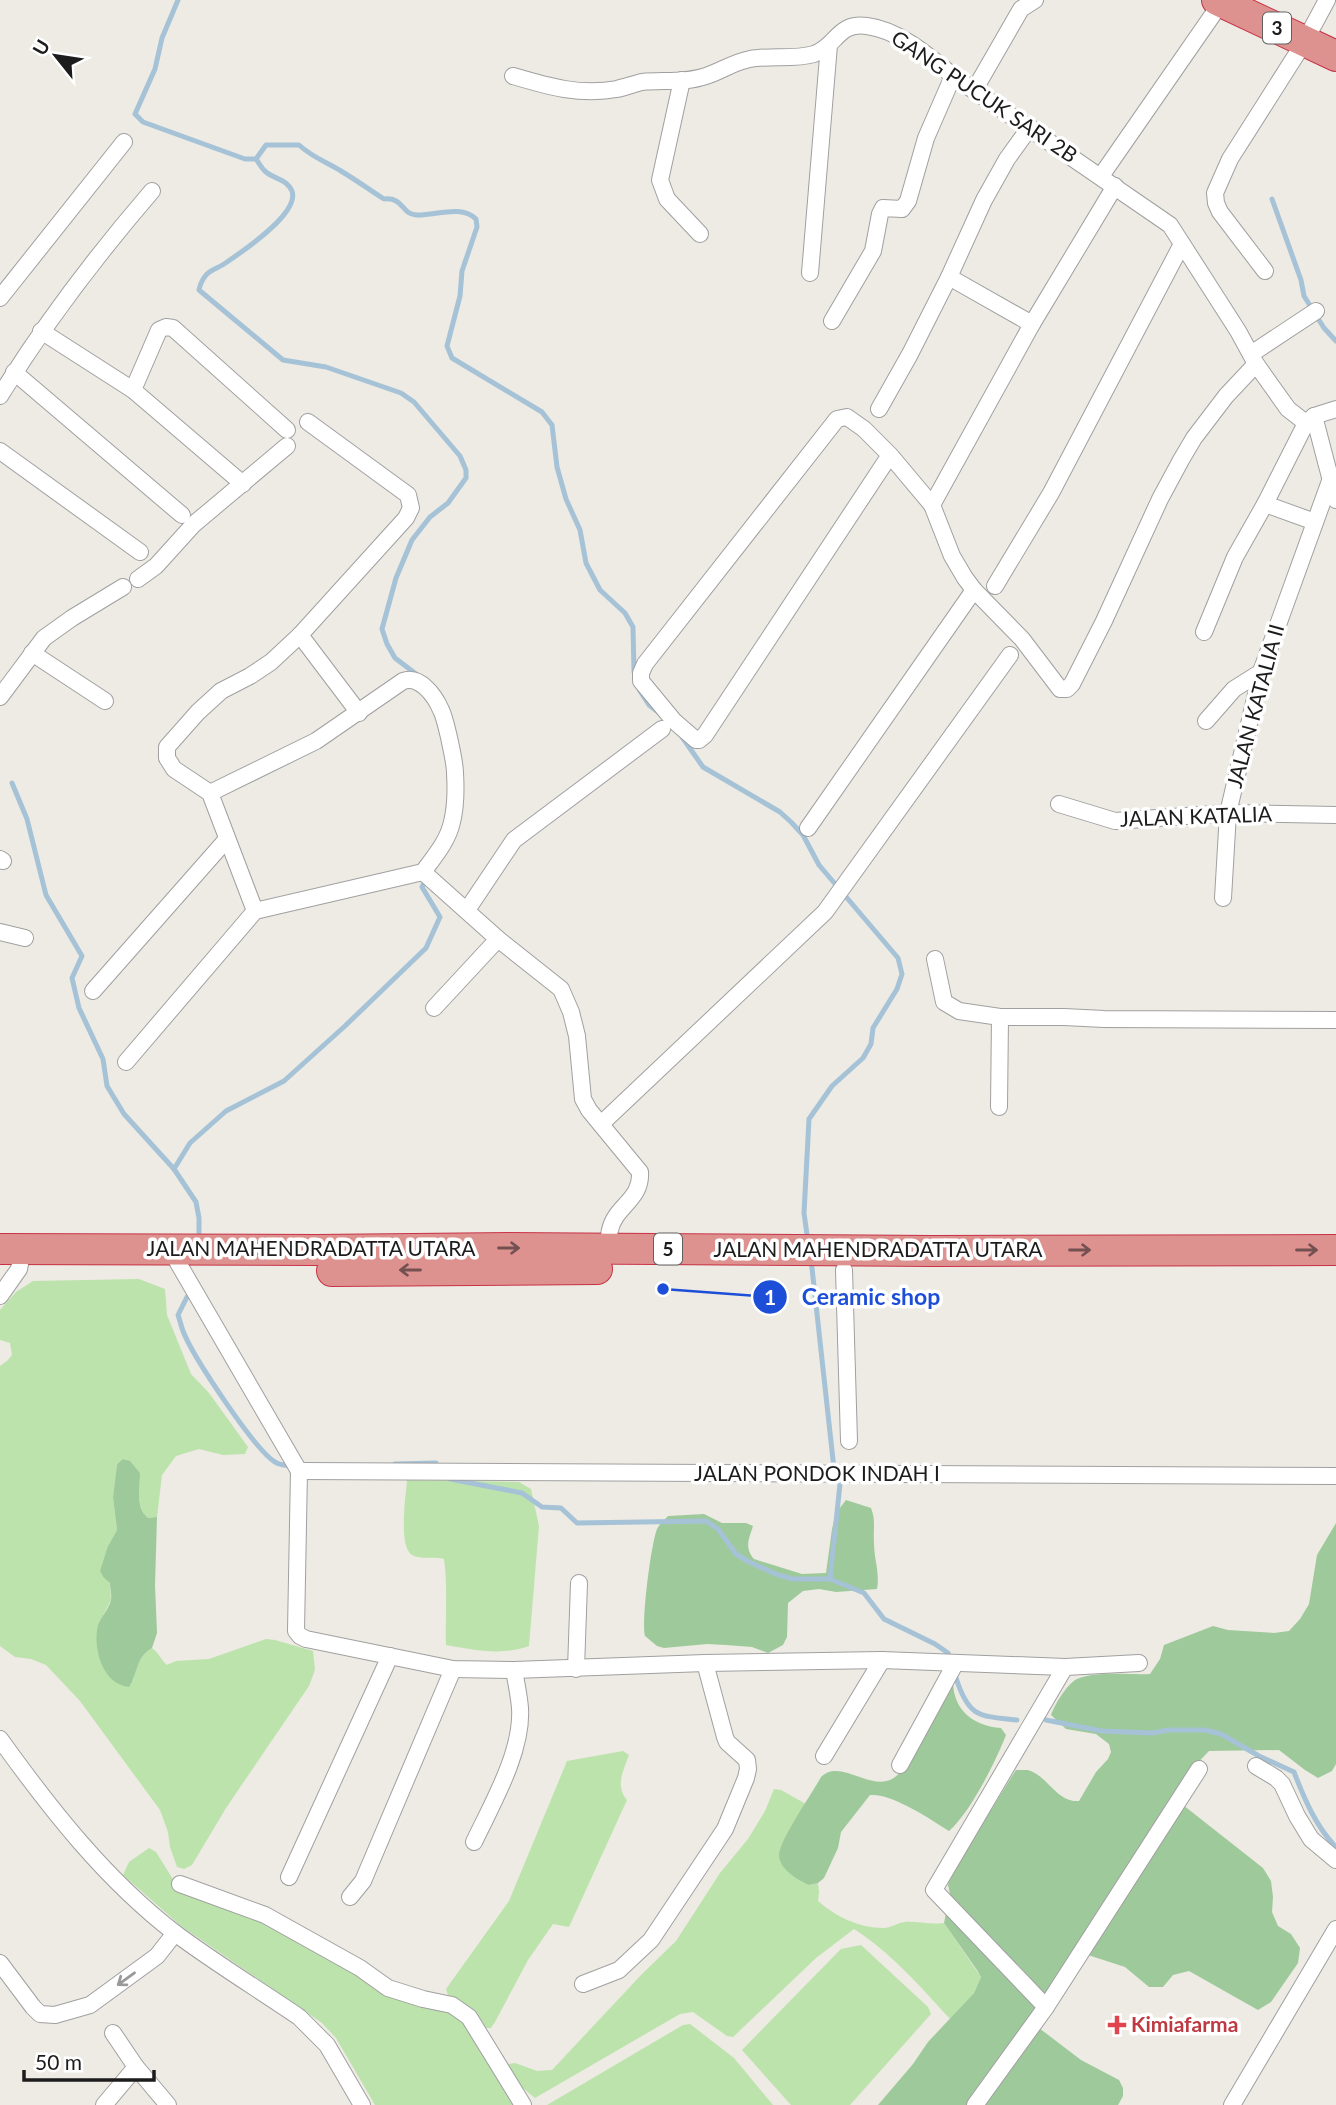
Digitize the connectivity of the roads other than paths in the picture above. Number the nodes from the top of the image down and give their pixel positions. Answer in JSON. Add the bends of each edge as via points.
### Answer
{"nodes":[{"id":1,"x":1035,"y":0,"type":"edge"},
{"id":2,"x":1327,"y":0,"type":"edge"},
{"id":3,"x":1221,"y":1,"type":"edge"},
{"id":4,"x":1305,"y":41,"type":"junction"},
{"id":5,"x":829,"y":45,"type":"junction"},
{"id":6,"x":1336,"y":56,"type":"edge"},
{"id":7,"x":513,"y":76,"type":"dead end"},
{"id":8,"x":953,"y":76,"type":"junction"},
{"id":9,"x":682,"y":80,"type":"junction"},
{"id":10,"x":975,"y":89,"type":"junction"},
{"id":11,"x":1030,"y":127,"type":"junction"},
{"id":12,"x":124,"y":142,"type":"dead end"},
{"id":13,"x":1101,"y":176,"type":"junction"},
{"id":14,"x":1115,"y":186,"type":"junction"},
{"id":15,"x":152,"y":191,"type":"dead end"},
{"id":16,"x":700,"y":234,"type":"dead end"},
{"id":17,"x":1182,"y":244,"type":"junction"},
{"id":18,"x":1265,"y":271,"type":"dead end"},
{"id":19,"x":810,"y":273,"type":"dead end"},
{"id":20,"x":949,"y":277,"type":"junction"},
{"id":21,"x":0,"y":298,"type":"edge"},
{"id":22,"x":1316,"y":312,"type":"dead end"},
{"id":23,"x":832,"y":321,"type":"dead end"},
{"id":24,"x":1032,"y":324,"type":"junction"},
{"id":25,"x":41,"y":331,"type":"junction"},
{"id":26,"x":1253,"y":359,"type":"junction"},
{"id":27,"x":14,"y":372,"type":"junction"},
{"id":28,"x":133,"y":390,"type":"junction"},
{"id":29,"x":0,"y":396,"type":"edge"},
{"id":30,"x":1336,"y":408,"type":"edge"},
{"id":31,"x":879,"y":409,"type":"dead end"},
{"id":32,"x":1310,"y":419,"type":"junction"},
{"id":33,"x":308,"y":422,"type":"dead end"},
{"id":34,"x":0,"y":451,"type":"edge"},
{"id":35,"x":890,"y":455,"type":"junction"},
{"id":36,"x":1330,"y":481,"type":"junction"},
{"id":37,"x":243,"y":484,"type":"junction"},
{"id":38,"x":1336,"y":500,"type":"edge"},
{"id":39,"x":1265,"y":504,"type":"junction"},
{"id":40,"x":932,"y":505,"type":"junction"},
{"id":41,"x":182,"y":515,"type":"dead end"},
{"id":42,"x":1315,"y":522,"type":"junction"},
{"id":43,"x":140,"y":552,"type":"dead end"},
{"id":44,"x":138,"y":579,"type":"dead end"},
{"id":45,"x":122,"y":586,"type":"dead end"},
{"id":46,"x":995,"y":586,"type":"dead end"},
{"id":47,"x":974,"y":590,"type":"junction"},
{"id":48,"x":1204,"y":632,"type":"dead end"},
{"id":49,"x":300,"y":635,"type":"junction"},
{"id":50,"x":32,"y":653,"type":"junction"},
{"id":51,"x":1010,"y":655,"type":"dead end"},
{"id":52,"x":1261,"y":673,"type":"junction"},
{"id":53,"x":0,"y":697,"type":"edge"},
{"id":54,"x":105,"y":701,"type":"dead end"},
{"id":55,"x":359,"y":713,"type":"junction"},
{"id":56,"x":1206,"y":722,"type":"dead end"},
{"id":57,"x":662,"y":729,"type":"dead end"},
{"id":58,"x":211,"y":793,"type":"junction"},
{"id":59,"x":1059,"y":804,"type":"dead end"},
{"id":60,"x":1228,"y":813,"type":"junction"},
{"id":61,"x":1336,"y":815,"type":"edge"},
{"id":62,"x":808,"y":828,"type":"dead end"},
{"id":63,"x":228,"y":839,"type":"junction"},
{"id":64,"x":423,"y":872,"type":"junction"},
{"id":65,"x":1223,"y":898,"type":"dead end"},
{"id":66,"x":255,"y":911,"type":"junction"},
{"id":67,"x":467,"y":911,"type":"junction"},
{"id":68,"x":0,"y":932,"type":"edge"},
{"id":69,"x":25,"y":938,"type":"dead end"},
{"id":70,"x":498,"y":939,"type":"junction"},
{"id":71,"x":935,"y":959,"type":"dead end"},
{"id":72,"x":93,"y":991,"type":"dead end"},
{"id":73,"x":434,"y":1008,"type":"dead end"},
{"id":74,"x":1000,"y":1017,"type":"junction"},
{"id":75,"x":1336,"y":1020,"type":"edge"},
{"id":76,"x":126,"y":1062,"type":"dead end"},
{"id":77,"x":999,"y":1107,"type":"dead end"},
{"id":78,"x":601,"y":1124,"type":"junction"},
{"id":79,"x":1336,"y":1250,"type":"edge"},
{"id":80,"x":609,"y":1258,"type":"junction"},
{"id":81,"x":10,"y":1259,"type":"edge"},
{"id":82,"x":176,"y":1260,"type":"junction"},
{"id":83,"x":844,"y":1270,"type":"junction"},
{"id":84,"x":1336,"y":1270,"type":"edge"},
{"id":85,"x":0,"y":1296,"type":"edge"},
{"id":86,"x":849,"y":1441,"type":"dead end"},
{"id":87,"x":299,"y":1471,"type":"junction"},
{"id":88,"x":1336,"y":1476,"type":"edge"},
{"id":89,"x":579,"y":1583,"type":"dead end"},
{"id":90,"x":390,"y":1656,"type":"junction"},
{"id":91,"x":882,"y":1660,"type":"junction"},
{"id":92,"x":705,"y":1663,"type":"junction"},
{"id":93,"x":1139,"y":1663,"type":"dead end"},
{"id":94,"x":955,"y":1664,"type":"junction"},
{"id":95,"x":1065,"y":1667,"type":"junction"},
{"id":96,"x":576,"y":1668,"type":"junction"},
{"id":97,"x":453,"y":1669,"type":"junction"},
{"id":98,"x":514,"y":1670,"type":"junction"},
{"id":99,"x":0,"y":1740,"type":"edge"},
{"id":100,"x":824,"y":1756,"type":"dead end"},
{"id":101,"x":900,"y":1765,"type":"dead end"},
{"id":102,"x":1256,"y":1766,"type":"dead end"},
{"id":103,"x":1199,"y":1769,"type":"dead end"},
{"id":104,"x":474,"y":1842,"type":"dead end"},
{"id":105,"x":1336,"y":1860,"type":"edge"},
{"id":106,"x":289,"y":1877,"type":"dead end"},
{"id":107,"x":180,"y":1884,"type":"dead end"},
{"id":108,"x":351,"y":1897,"type":"dead end"},
{"id":109,"x":1336,"y":1929,"type":"edge"},
{"id":110,"x":175,"y":1933,"type":"junction"},
{"id":111,"x":0,"y":1963,"type":"edge"},
{"id":112,"x":583,"y":1984,"type":"dead end"},
{"id":113,"x":1045,"y":2007,"type":"junction"},
{"id":114,"x":113,"y":2033,"type":"dead end"},
{"id":115,"x":136,"y":2067,"type":"junction"},
{"id":116,"x":104,"y":2105,"type":"edge"},
{"id":117,"x":168,"y":2105,"type":"edge"},
{"id":118,"x":362,"y":2105,"type":"edge"},
{"id":119,"x":523,"y":2105,"type":"edge"},
{"id":120,"x":975,"y":2105,"type":"edge"},
{"id":121,"x":1233,"y":2105,"type":"edge"}],
"edges":[{"from":1,"to":10,"type":"street","via":[[1021,9]]},
{"from":2,"to":4,"type":"street"},
{"from":3,"to":4,"type":"highway","number":"3"},
{"from":3,"to":13,"type":"street"},
{"from":4,"to":6,"type":"highway","number":"3"},
{"from":4,"to":18,"type":"street","via":[[1230,159],[1215,192],[1220,212]]},
{"from":5,"to":8,"type":"street","name":"GANG PUCUK SARI 2B","via":[[840,31],[853,26],[884,30]]},
{"from":5,"to":9,"type":"street","name":"GANG PUCUK SARI 2B","via":[[807,56],[749,59],[705,77]]},
{"from":5,"to":19,"type":"street"},
{"from":7,"to":9,"type":"street","name":"GANG PUCUK SARI 2B","via":[[588,92]]},
{"from":8,"to":10,"type":"street","name":"GANG PUCUK SARI 2B"},
{"from":8,"to":23,"type":"street","via":[[926,138],[908,201],[902,209],[883,208],[873,251]]},
{"from":9,"to":16,"type":"street","via":[[660,180],[667,199]]},
{"from":10,"to":11,"type":"street","name":"GANG PUCUK SARI 2B"},
{"from":11,"to":13,"type":"street","name":"GANG PUCUK SARI 2B"},
{"from":11,"to":20,"type":"street","via":[[984,200]]},
{"from":12,"to":21,"type":"street"},
{"from":13,"to":14,"type":"street","name":"GANG PUCUK SARI 2B"},
{"from":14,"to":17,"type":"street","name":"GANG PUCUK SARI 2B","via":[[1170,225]]},
{"from":14,"to":24,"type":"street"},
{"from":15,"to":25,"type":"street"},
{"from":17,"to":26,"type":"street","name":"GANG PUCUK SARI 2B"},
{"from":17,"to":46,"type":"street","via":[[1051,493]]},
{"from":20,"to":24,"type":"street"},
{"from":20,"to":31,"type":"street"},
{"from":22,"to":26,"type":"street"},
{"from":24,"to":40,"type":"street"},
{"from":25,"to":27,"type":"street"},
{"from":25,"to":28,"type":"street"},
{"from":26,"to":32,"type":"street","name":"GANG PUCUK SARI 2B","via":[[1288,409]]},
{"from":26,"to":47,"type":"street","via":[[1181,460],[1067,690],[1060,689],[1022,639]]},
{"from":27,"to":29,"type":"street"},
{"from":27,"to":41,"type":"street"},
{"from":28,"to":37,"type":"street"},
{"from":28,"to":37,"type":"street","via":[[159,330],[173,328],[287,438]]},
{"from":30,"to":32,"type":"street"},
{"from":32,"to":36,"type":"street"},
{"from":32,"to":39,"type":"street"},
{"from":33,"to":49,"type":"street","via":[[408,495],[411,508]]},
{"from":34,"to":43,"type":"street"},
{"from":35,"to":35,"type":"street","via":[[705,735],[696,740],[641,681],[645,664],[838,419],[853,419]]},
{"from":35,"to":40,"type":"street"},
{"from":36,"to":38,"type":"street"},
{"from":36,"to":42,"type":"street","name":"JALAN KATALIA II"},
{"from":37,"to":44,"type":"street"},
{"from":39,"to":42,"type":"street"},
{"from":39,"to":48,"type":"street","via":[[1234,557]]},
{"from":40,"to":47,"type":"street","via":[[952,556]]},
{"from":42,"to":52,"type":"street","name":"JALAN KATALIA II"},
{"from":45,"to":50,"type":"street","via":[[72,618]]},
{"from":47,"to":62,"type":"street"},
{"from":49,"to":55,"type":"street"},
{"from":49,"to":58,"type":"street","via":[[271,662],[221,691],[167,747],[174,769]]},
{"from":50,"to":53,"type":"street"},
{"from":50,"to":54,"type":"street"},
{"from":51,"to":78,"type":"street","via":[[825,912]]},
{"from":52,"to":56,"type":"street","via":[[1234,689]]},
{"from":52,"to":60,"type":"street","name":"JALAN KATALIA II"},
{"from":55,"to":58,"type":"street","via":[[316,741]]},
{"from":55,"to":64,"type":"street","via":[[410,679],[422,682],[442,711],[455,771],[455,808],[445,841]]},
{"from":57,"to":67,"type":"street","via":[[514,840]]},
{"from":58,"to":63,"type":"street"},
{"from":59,"to":60,"type":"street","name":"JALAN KATALIA","via":[[1115,821]]},
{"from":60,"to":61,"type":"street","name":"JALAN KATALIA"},
{"from":60,"to":65,"type":"street","name":"JALAN KATALIA II"},
{"from":63,"to":66,"type":"street"},
{"from":63,"to":72,"type":"street"},
{"from":64,"to":66,"type":"street"},
{"from":64,"to":67,"type":"street"},
{"from":66,"to":76,"type":"street"},
{"from":67,"to":70,"type":"street"},
{"from":68,"to":69,"type":"street"},
{"from":70,"to":73,"type":"street"},
{"from":70,"to":78,"type":"street","via":[[561,989],[577,1036],[583,1099]]},
{"from":71,"to":74,"type":"street","via":[[944,1002],[959,1010]]},
{"from":74,"to":75,"type":"street"},
{"from":74,"to":77,"type":"street"},
{"from":78,"to":80,"type":"street","via":[[640,1172],[641,1183],[610,1229]]},
{"from":80,"to":79,"type":"highway","name":"JALAN MAHENDRADATTA UTARA","number":"5","one_way":true},
{"from":80,"to":82,"type":"highway","name":"JALAN MAHENDRADATTA UTARA","number":"5"},
{"from":80,"to":83,"type":"highway","name":"JALAN MAHENDRADATTA UTARA","number":"5"},
{"from":81,"to":82,"type":"highway","name":"JALAN MAHENDRADATTA UTARA","number":"5"},
{"from":81,"to":85,"type":"street"},
{"from":82,"to":87,"type":"street"},
{"from":83,"to":84,"type":"highway","name":"JALAN MAHENDRADATTA UTARA","number":"5"},
{"from":83,"to":86,"type":"street"},
{"from":87,"to":88,"type":"street","name":"JALAN PONDOK INDAH I"},
{"from":87,"to":90,"type":"street","via":[[296,1631],[306,1639]]},
{"from":89,"to":96,"type":"street"},
{"from":90,"to":97,"type":"street"},
{"from":90,"to":106,"type":"street"},
{"from":91,"to":92,"type":"street"},
{"from":91,"to":94,"type":"street"},
{"from":91,"to":100,"type":"street"},
{"from":92,"to":96,"type":"street"},
{"from":92,"to":112,"type":"street","via":[[727,1742],[747,1760],[746,1778],[726,1829],[651,1940],[619,1970]]},
{"from":93,"to":95,"type":"street"},
{"from":94,"to":95,"type":"street"},
{"from":94,"to":101,"type":"street"},
{"from":95,"to":113,"type":"street","via":[[934,1890]]},
{"from":96,"to":98,"type":"street"},
{"from":97,"to":98,"type":"street"},
{"from":97,"to":108,"type":"street","via":[[363,1881]]},
{"from":98,"to":104,"type":"street","via":[[520,1710],[517,1739]]},
{"from":99,"to":110,"type":"street","via":[[45,1801],[116,1881]]},
{"from":102,"to":105,"type":"street","via":[[1282,1783],[1311,1839]]},
{"from":103,"to":113,"type":"street"},
{"from":107,"to":119,"type":"street","via":[[265,1915],[388,1987],[452,2005],[469,2017]]},
{"from":109,"to":121,"type":"street"},
{"from":110,"to":111,"type":"street","one_way":true,"via":[[157,1956],[90,2005],[68,2012],[40,2014]]},
{"from":110,"to":118,"type":"street","via":[[299,2017],[327,2045]]},
{"from":113,"to":120,"type":"street"},
{"from":114,"to":115,"type":"street"},
{"from":115,"to":116,"type":"street"},
{"from":115,"to":117,"type":"street"}]}
